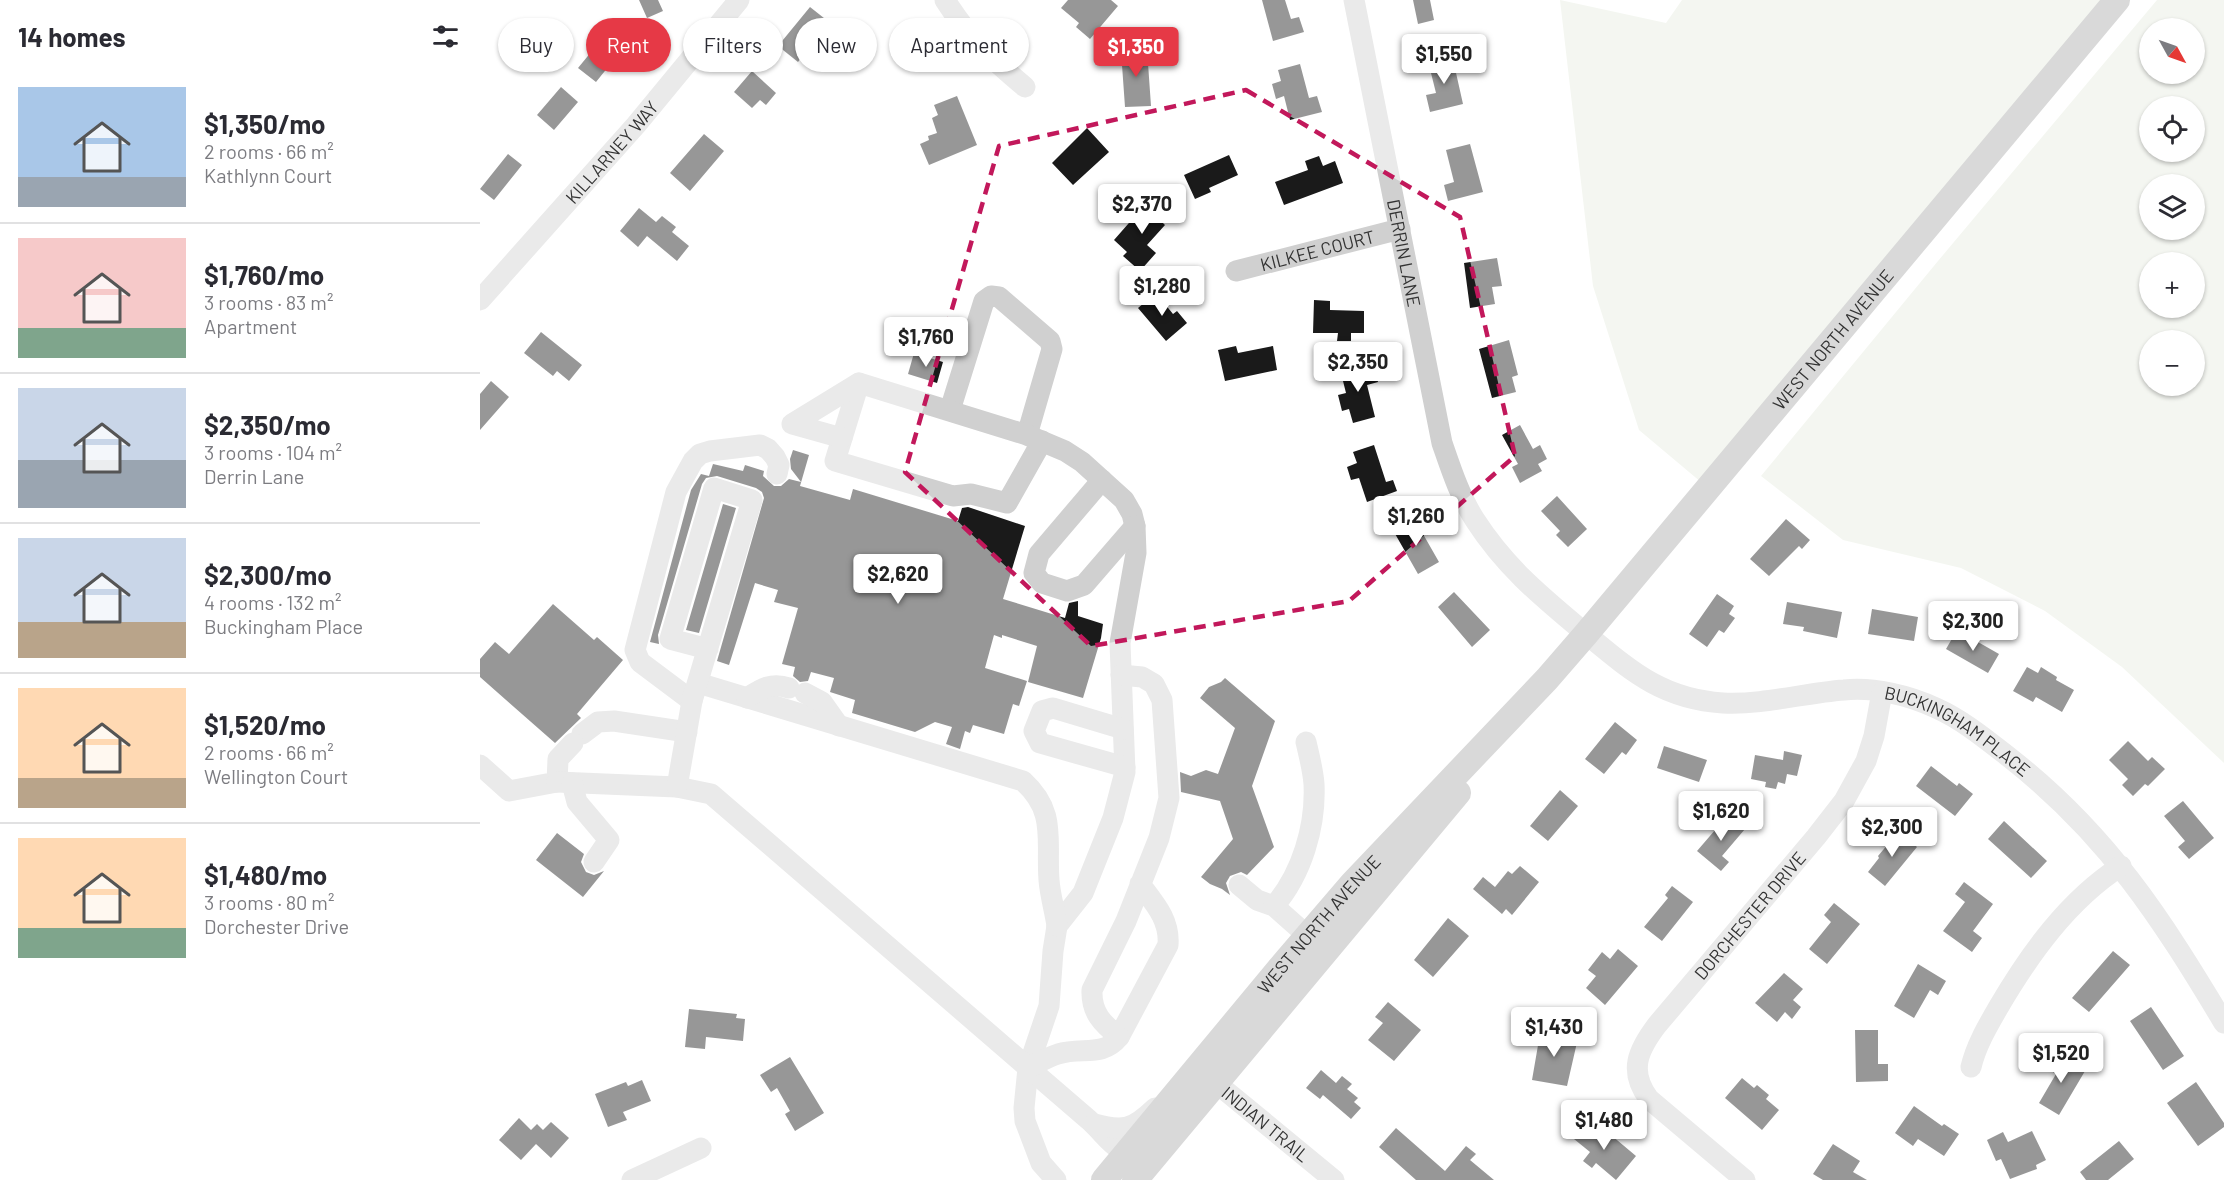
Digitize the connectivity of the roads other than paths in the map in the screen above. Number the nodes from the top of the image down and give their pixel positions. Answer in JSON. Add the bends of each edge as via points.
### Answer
{"nodes":[{"id":1,"x":739,"y":0,"type":"edge"},
{"id":2,"x":945,"y":0,"type":"edge"},
{"id":3,"x":1354,"y":0,"type":"edge"},
{"id":4,"x":2117,"y":0,"type":"edge"},
{"id":5,"x":1025,"y":87,"type":"dead end"},
{"id":6,"x":1400,"y":229,"type":"junction"},
{"id":7,"x":1236,"y":272,"type":"dead end"},
{"id":8,"x":480,"y":300,"type":"edge"},
{"id":9,"x":859,"y":383,"type":"junction"},
{"id":10,"x":950,"y":410,"type":"junction"},
{"id":11,"x":842,"y":438,"type":"junction"},
{"id":12,"x":1034,"y":438,"type":"junction"},
{"id":13,"x":777,"y":474,"type":"dead end"},
{"id":14,"x":1102,"y":480,"type":"junction"},
{"id":15,"x":1135,"y":526,"type":"junction"},
{"id":16,"x":1586,"y":634,"type":"junction"},
{"id":17,"x":708,"y":649,"type":"junction"},
{"id":18,"x":1121,"y":675,"type":"junction"},
{"id":19,"x":695,"y":692,"type":"junction"},
{"id":20,"x":1882,"y":692,"type":"junction"},
{"id":21,"x":747,"y":698,"type":"junction"},
{"id":22,"x":839,"y":726,"type":"junction"},
{"id":23,"x":1123,"y":729,"type":"junction"},
{"id":24,"x":687,"y":732,"type":"junction"},
{"id":25,"x":1306,"y":742,"type":"dead end"},
{"id":26,"x":480,"y":765,"type":"edge"},
{"id":27,"x":1125,"y":767,"type":"junction"},
{"id":28,"x":565,"y":782,"type":"junction"},
{"id":29,"x":678,"y":787,"type":"junction"},
{"id":30,"x":594,"y":862,"type":"dead end"},
{"id":31,"x":2121,"y":866,"type":"junction"},
{"id":32,"x":1140,"y":884,"type":"junction"},
{"id":33,"x":1239,"y":885,"type":"dead end"},
{"id":34,"x":1274,"y":906,"type":"junction"},
{"id":35,"x":1058,"y":926,"type":"junction"},
{"id":36,"x":1316,"y":944,"type":"junction"},
{"id":37,"x":2224,"y":1023,"type":"edge"},
{"id":38,"x":1119,"y":1036,"type":"junction"},
{"id":39,"x":1971,"y":1067,"type":"dead end"},
{"id":40,"x":1028,"y":1068,"type":"junction"},
{"id":41,"x":1192,"y":1073,"type":"junction"},
{"id":42,"x":1217,"y":1083,"type":"junction"},
{"id":43,"x":1094,"y":1124,"type":"junction"},
{"id":44,"x":701,"y":1148,"type":"dead end"},
{"id":45,"x":1160,"y":1151,"type":"junction"},
{"id":46,"x":1125,"y":1153,"type":"junction"},
{"id":47,"x":1051,"y":1177,"type":"edge"},
{"id":48,"x":632,"y":1180,"type":"edge"},
{"id":49,"x":1104,"y":1180,"type":"edge"},
{"id":50,"x":1135,"y":1180,"type":"edge"},
{"id":51,"x":1334,"y":1180,"type":"edge"},
{"id":52,"x":1745,"y":1180,"type":"edge"}],
"edges":[{"from":1,"to":8,"type":"street","name":"KILLARNEY WAY","via":[[636,126]]},
{"from":2,"to":5,"type":"street","via":[[986,55]]},
{"from":3,"to":6,"type":"street","name":"DERRIN LANE"},
{"from":4,"to":16,"type":"main road","name":"WEST NORTH AVENUE"},
{"from":6,"to":7,"type":"street","name":"KILKEE COURT"},
{"from":6,"to":16,"type":"street","name":"DERRIN LANE","via":[[1442,443],[1455,481],[1473,518],[1503,560]]},
{"from":9,"to":10,"type":"street"},
{"from":9,"to":11,"type":"street"},
{"from":9,"to":11,"type":"street","via":[[792,424]]},
{"from":10,"to":12,"type":"street"},
{"from":10,"to":12,"type":"street","via":[[984,301],[991,296],[999,297],[1050,341],[1052,349]]},
{"from":11,"to":12,"type":"street","via":[[835,461],[953,496],[971,494],[1007,503]]},
{"from":12,"to":14,"type":"street","via":[[1065,451]]},
{"from":13,"to":19,"type":"street","via":[[779,465],[775,457],[760,445],[710,451],[693,461],[635,650],[640,662]]},
{"from":14,"to":15,"type":"street","via":[[1124,500]]},
{"from":14,"to":15,"type":"street","via":[[1039,554],[1034,573],[1042,583],[1067,591],[1084,585]]},
{"from":15,"to":18,"type":"street","via":[[1136,553],[1120,643]]},
{"from":16,"to":20,"type":"street","name":"BUCKINGHAM PLACE","via":[[1630,671],[1682,696],[1722,703],[1760,702],[1846,689]]},
{"from":16,"to":36,"type":"main road","name":"WEST NORTH AVENUE","via":[[1441,789]]},
{"from":17,"to":17,"type":"street","via":[[753,500],[714,488],[670,639]]},
{"from":17,"to":19,"type":"street"},
{"from":18,"to":23,"type":"street"},
{"from":18,"to":32,"type":"street","via":[[1142,677],[1154,684],[1162,700],[1169,798],[1159,838]]},
{"from":19,"to":21,"type":"street"},
{"from":19,"to":24,"type":"street"},
{"from":20,"to":31,"type":"street","name":"BUCKINGHAM PLACE","via":[[1935,707],[1991,743],[2059,799]]},
{"from":20,"to":52,"type":"street","name":"DORCHESTER DRIVE","via":[[1866,761],[1844,801],[1657,1025],[1641,1048],[1637,1062],[1640,1087],[1649,1099]]},
{"from":21,"to":22,"type":"street"},
{"from":21,"to":22,"type":"street","via":[[778,684],[822,702]]},
{"from":22,"to":35,"type":"street","via":[[1023,781],[1034,791],[1048,821],[1049,882]]},
{"from":23,"to":27,"type":"street"},
{"from":23,"to":27,"type":"street","via":[[1053,708],[1042,711],[1034,731],[1040,743]]},
{"from":24,"to":28,"type":"street","via":[[614,720],[598,722],[558,759]]},
{"from":24,"to":29,"type":"street"},
{"from":25,"to":34,"type":"street","via":[[1314,783],[1310,827],[1301,861],[1286,893]]},
{"from":26,"to":28,"type":"street","via":[[508,791]]},
{"from":27,"to":35,"type":"street","via":[[1113,818],[1083,893]]},
{"from":28,"to":29,"type":"street"},
{"from":28,"to":30,"type":"street","via":[[609,840]]},
{"from":29,"to":40,"type":"street","via":[[711,794]]},
{"from":31,"to":37,"type":"street","name":"BUCKINGHAM PLACE","via":[[2154,910]]},
{"from":31,"to":39,"type":"street","via":[[2083,897],[2029,960],[1988,1026]]},
{"from":32,"to":38,"type":"street","via":[[1169,932],[1168,945]]},
{"from":32,"to":38,"type":"street","via":[[1092,990],[1091,1002],[1103,1024]]},
{"from":33,"to":34,"type":"street","via":[[1257,900]]},
{"from":34,"to":36,"type":"street"},
{"from":35,"to":40,"type":"street","via":[[1049,1006]]},
{"from":36,"to":41,"type":"main road","name":"WEST NORTH AVENUE"},
{"from":36,"to":42,"type":"main road","name":"WEST NORTH AVENUE"},
{"from":38,"to":40,"type":"street","via":[[1105,1049],[1058,1054]]},
{"from":40,"to":43,"type":"street"},
{"from":40,"to":47,"type":"street","via":[[1025,1120],[1037,1154]]},
{"from":41,"to":42,"type":"street","name":"INDIAN TRAIL"},
{"from":41,"to":43,"type":"street","via":[[1140,1122],[1112,1129]]},
{"from":41,"to":46,"type":"main road","name":"WEST NORTH AVENUE"},
{"from":42,"to":45,"type":"main road","name":"WEST NORTH AVENUE"},
{"from":42,"to":51,"type":"street","name":"INDIAN TRAIL"},
{"from":43,"to":46,"type":"street"},
{"from":44,"to":48,"type":"street"},
{"from":45,"to":46,"type":"street","via":[[1143,1155]]},
{"from":45,"to":50,"type":"main road","name":"WEST NORTH AVENUE"},
{"from":46,"to":49,"type":"main road","name":"WEST NORTH AVENUE"}]}
